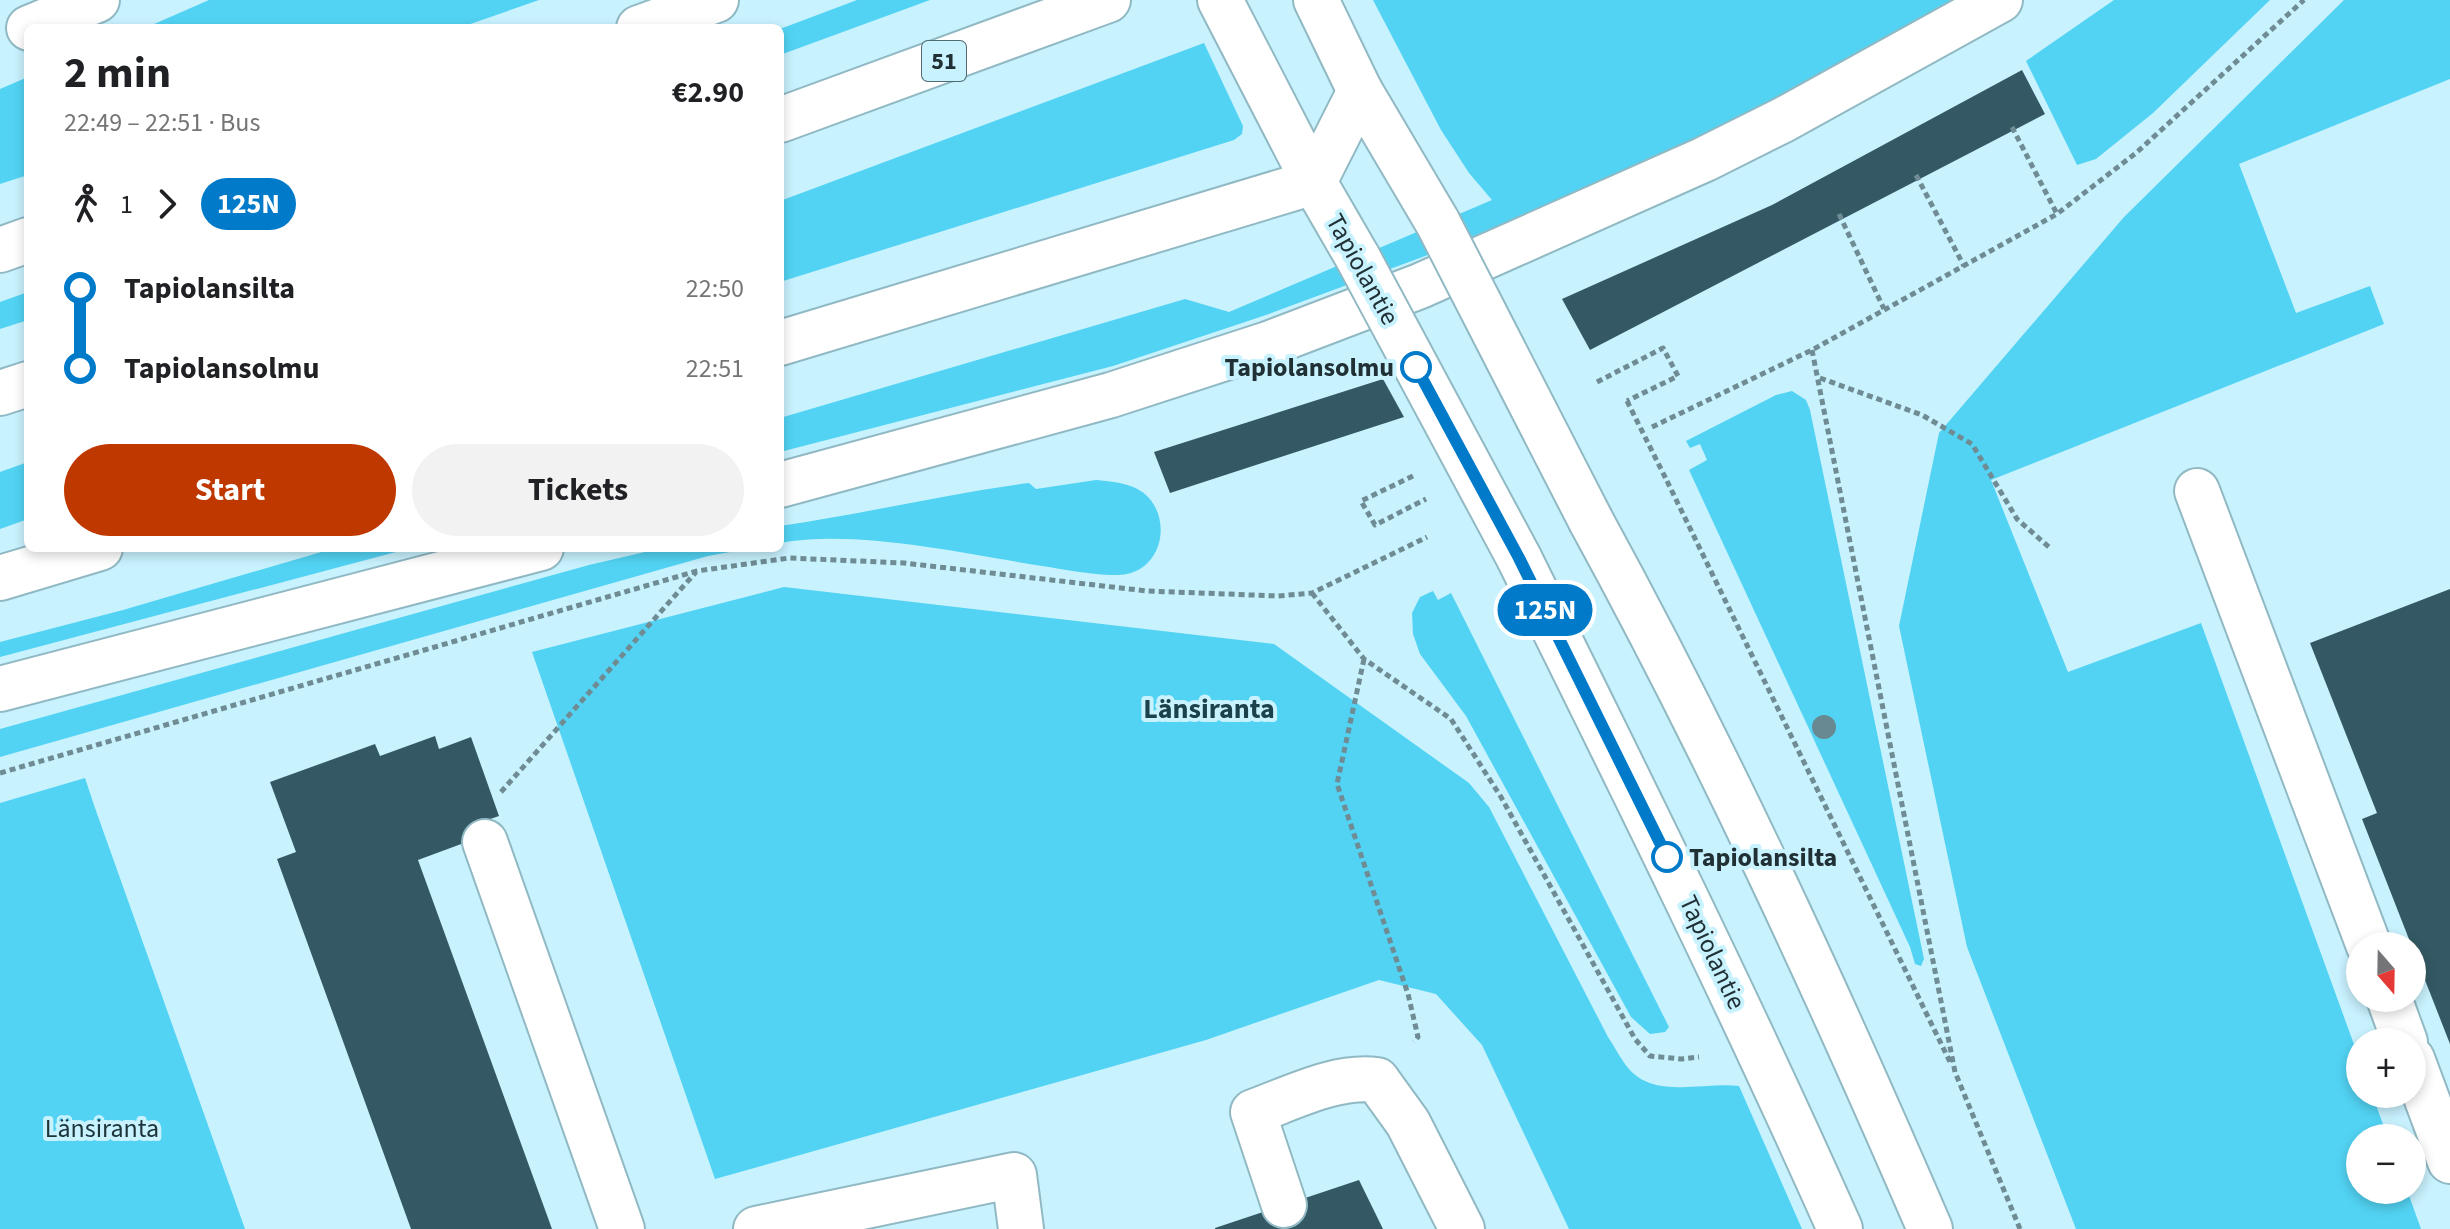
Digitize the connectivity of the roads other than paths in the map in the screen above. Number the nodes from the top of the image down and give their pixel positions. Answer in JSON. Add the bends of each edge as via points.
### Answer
{"nodes":[{"id":1,"x":97,"y":0,"type":"edge"},
{"id":2,"x":716,"y":0,"type":"edge"},
{"id":3,"x":1108,"y":0,"type":"edge"},
{"id":4,"x":1220,"y":0,"type":"edge"},
{"id":5,"x":2000,"y":0,"type":"edge"},
{"id":6,"x":1324,"y":16,"type":"edge"},
{"id":7,"x":38,"y":24,"type":"edge"},
{"id":8,"x":650,"y":24,"type":"edge"},
{"id":9,"x":24,"y":30,"type":"edge"},
{"id":10,"x":0,"y":40,"type":"edge"},
{"id":11,"x":1360,"y":91,"type":"junction"},
{"id":12,"x":784,"y":119,"type":"edge"},
{"id":13,"x":1314,"y":182,"type":"junction"},
{"id":14,"x":24,"y":241,"type":"edge"},
{"id":15,"x":0,"y":250,"type":"edge"},
{"id":16,"x":784,"y":342,"type":"edge"},
{"id":17,"x":24,"y":385,"type":"edge"},
{"id":18,"x":0,"y":393,"type":"edge"},
{"id":19,"x":784,"y":484,"type":"edge"},
{"id":20,"x":2197,"y":491,"type":"dead end"},
{"id":21,"x":87,"y":552,"type":"edge"},
{"id":22,"x":526,"y":552,"type":"edge"},
{"id":23,"x":0,"y":578,"type":"edge"},
{"id":24,"x":0,"y":689,"type":"edge"},
{"id":25,"x":485,"y":842,"type":"road end"},
{"id":26,"x":2364,"y":932,"type":"edge"},
{"id":27,"x":2426,"y":1097,"type":"edge"},
{"id":28,"x":2450,"y":1161,"type":"edge"},
{"id":29,"x":1284,"y":1205,"type":"dead end"},
{"id":30,"x":622,"y":1229,"type":"edge"},
{"id":31,"x":756,"y":1229,"type":"edge"},
{"id":32,"x":1021,"y":1229,"type":"edge"},
{"id":33,"x":1462,"y":1229,"type":"edge"},
{"id":34,"x":1840,"y":1229,"type":"edge"},
{"id":35,"x":1930,"y":1229,"type":"edge"}],
"edges":[{"from":1,"to":7,"type":"main road"},
{"from":2,"to":8,"type":"main road"},
{"from":3,"to":12,"type":"main road","number":"51"},
{"from":4,"to":13,"type":"main road","name":"Tapiolantie"},
{"from":5,"to":19,"type":"main road","via":[[1705,159],[1420,286],[1268,344],[1111,395]]},
{"from":6,"to":11,"type":"main road"},
{"from":9,"to":10,"type":"main road"},
{"from":11,"to":13,"type":"main road"},
{"from":11,"to":35,"type":"main road","bridge":true,"via":[[1438,223],[1738,803]]},
{"from":13,"to":16,"type":"main road"},
{"from":13,"to":34,"type":"main road","name":"Tapiolantie","bridge":true,"via":[[1519,558],[1674,871]]},
{"from":14,"to":15,"type":"main road"},
{"from":17,"to":18,"type":"main road"},
{"from":20,"to":26,"type":"main road"},
{"from":21,"to":23,"type":"main road"},
{"from":22,"to":24,"type":"main road"},
{"from":25,"to":30,"type":"main road"},
{"from":27,"to":28,"type":"main road"},
{"from":29,"to":33,"type":"main road","via":[[1253,1112],[1336,1082],[1377,1080],[1408,1123]]},
{"from":31,"to":32,"type":"main road","via":[[1014,1175]]}]}
